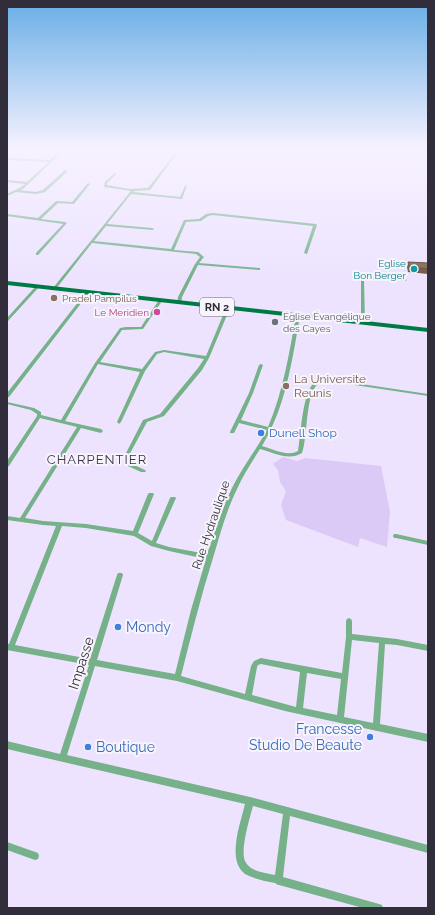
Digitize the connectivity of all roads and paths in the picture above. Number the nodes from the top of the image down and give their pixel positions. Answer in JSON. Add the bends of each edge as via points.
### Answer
{"nodes":[{"id":1,"x":17,"y":191,"type":"joint"},
{"id":2,"x":44,"y":191,"type":"edge"},
{"id":3,"x":83,"y":191,"type":"edge"},
{"id":4,"x":126,"y":191,"type":"edge"},
{"id":5,"x":139,"y":191,"type":"edge"},
{"id":6,"x":184,"y":191,"type":"edge"},
{"id":7,"x":132,"y":192,"type":"junction"},
{"id":8,"x":7,"y":195,"type":"edge"},
{"id":9,"x":7,"y":215,"type":"edge"},
{"id":10,"x":39,"y":220,"type":"junction"},
{"id":11,"x":105,"y":225,"type":"junction"},
{"id":12,"x":152,"y":229,"type":"dead end"},
{"id":13,"x":92,"y":242,"type":"junction"},
{"id":14,"x":172,"y":251,"type":"junction"},
{"id":15,"x":306,"y":253,"type":"dead end"},
{"id":16,"x":37,"y":254,"type":"dead end"},
{"id":17,"x":197,"y":264,"type":"junction"},
{"id":18,"x":259,"y":269,"type":"dead end"},
{"id":19,"x":405,"y":280,"type":"dead end"},
{"id":20,"x":7,"y":283,"type":"edge"},
{"id":21,"x":37,"y":286,"type":"junction"},
{"id":22,"x":54,"y":289,"type":"junction"},
{"id":23,"x":87,"y":293,"type":"junction"},
{"id":24,"x":160,"y":301,"type":"junction"},
{"id":25,"x":179,"y":303,"type":"junction"},
{"id":26,"x":228,"y":308,"type":"junction"},
{"id":27,"x":298,"y":316,"type":"junction"},
{"id":28,"x":7,"y":320,"type":"edge"},
{"id":29,"x":363,"y":323,"type":"junction"},
{"id":30,"x":428,"y":330,"type":"edge"},
{"id":31,"x":207,"y":358,"type":"junction"},
{"id":32,"x":97,"y":362,"type":"junction"},
{"id":33,"x":261,"y":365,"type":"dead end"},
{"id":34,"x":143,"y":371,"type":"junction"},
{"id":35,"x":428,"y":394,"type":"edge"},
{"id":36,"x":7,"y":396,"type":"edge"},
{"id":37,"x":7,"y":403,"type":"edge"},
{"id":38,"x":39,"y":416,"type":"junction"},
{"id":39,"x":238,"y":421,"type":"junction"},
{"id":40,"x":62,"y":422,"type":"junction"},
{"id":41,"x":119,"y":422,"type":"dead end"},
{"id":42,"x":80,"y":426,"type":"junction"},
{"id":43,"x":269,"y":429,"type":"junction"},
{"id":44,"x":101,"y":431,"type":"dead end"},
{"id":45,"x":232,"y":432,"type":"dead end"},
{"id":46,"x":259,"y":447,"type":"junction"},
{"id":47,"x":7,"y":465,"type":"edge"},
{"id":48,"x":143,"y":471,"type":"dead end"},
{"id":49,"x":151,"y":494,"type":"dead end"},
{"id":50,"x":173,"y":498,"type":"dead end"},
{"id":51,"x":7,"y":518,"type":"edge"},
{"id":52,"x":21,"y":520,"type":"junction"},
{"id":53,"x":60,"y":524,"type":"junction"},
{"id":54,"x":135,"y":534,"type":"junction"},
{"id":55,"x":396,"y":536,"type":"dead end"},
{"id":56,"x":428,"y":543,"type":"edge"},
{"id":57,"x":153,"y":544,"type":"junction"},
{"id":58,"x":210,"y":557,"type":"junction"},
{"id":59,"x":120,"y":575,"type":"dead end"},
{"id":60,"x":349,"y":621,"type":"dead end"},
{"id":61,"x":349,"y":637,"type":"junction"},
{"id":62,"x":382,"y":641,"type":"junction"},
{"id":63,"x":9,"y":647,"type":"edge"},
{"id":64,"x":428,"y":648,"type":"edge"},
{"id":65,"x":94,"y":662,"type":"junction"},
{"id":66,"x":304,"y":669,"type":"junction"},
{"id":67,"x":345,"y":677,"type":"junction"},
{"id":68,"x":176,"y":678,"type":"junction"},
{"id":69,"x":248,"y":698,"type":"junction"},
{"id":70,"x":299,"y":710,"type":"junction"},
{"id":71,"x":340,"y":718,"type":"junction"},
{"id":72,"x":376,"y":726,"type":"junction"},
{"id":73,"x":428,"y":738,"type":"edge"},
{"id":74,"x":7,"y":745,"type":"edge"},
{"id":75,"x":63,"y":757,"type":"junction"},
{"id":76,"x":250,"y":802,"type":"junction"},
{"id":77,"x":287,"y":812,"type":"junction"},
{"id":78,"x":7,"y":846,"type":"edge"},
{"id":79,"x":428,"y":849,"type":"edge"},
{"id":80,"x":35,"y":856,"type":"dead end"},
{"id":81,"x":278,"y":880,"type":"junction"},
{"id":82,"x":379,"y":908,"type":"edge"}],
"edges":[{"from":1,"to":2,"type":"street","via":[[40,193]]},
{"from":1,"to":8,"type":"street"},
{"from":3,"to":10,"type":"street","via":[[73,203],[57,202]]},
{"from":4,"to":7,"type":"street"},
{"from":5,"to":7,"type":"street"},
{"from":6,"to":7,"type":"street","via":[[181,198]]},
{"from":7,"to":11,"type":"street"},
{"from":9,"to":10,"type":"street"},
{"from":10,"to":16,"type":"street","via":[[65,223]]},
{"from":11,"to":12,"type":"street"},
{"from":11,"to":13,"type":"street"},
{"from":13,"to":14,"type":"street"},
{"from":13,"to":22,"type":"street"},
{"from":14,"to":15,"type":"street","via":[[185,221],[200,220],[213,214],[315,225]]},
{"from":14,"to":17,"type":"street","via":[[200,254],[202,257]]},
{"from":17,"to":18,"type":"street"},
{"from":17,"to":25,"type":"street","via":[[180,296]]},
{"from":19,"to":29,"type":"street","via":[[362,278]]},
{"from":20,"to":21,"type":"main road","number":"RN 2"},
{"from":21,"to":22,"type":"main road","number":"RN 2"},
{"from":21,"to":28,"type":"street"},
{"from":22,"to":23,"type":"main road","number":"RN 2"},
{"from":23,"to":24,"type":"main road","number":"RN 2"},
{"from":23,"to":36,"type":"street"},
{"from":24,"to":25,"type":"main road","number":"RN 2"},
{"from":24,"to":32,"type":"street","via":[[144,327],[121,329]]},
{"from":25,"to":26,"type":"main road","number":"RN 2"},
{"from":26,"to":27,"type":"main road","number":"RN 2"},
{"from":26,"to":31,"type":"street"},
{"from":27,"to":29,"type":"main road","number":"RN 2"},
{"from":27,"to":43,"type":"street","name":"Rue Hydraulique","via":[[278,407]]},
{"from":29,"to":30,"type":"main road","number":"RN 2"},
{"from":31,"to":34,"type":"street","via":[[158,351]]},
{"from":31,"to":48,"type":"street","via":[[162,415],[145,421],[126,457],[130,465]]},
{"from":32,"to":34,"type":"street"},
{"from":32,"to":40,"type":"street"},
{"from":33,"to":39,"type":"street"},
{"from":34,"to":41,"type":"street"},
{"from":35,"to":46,"type":"street","via":[[323,380],[315,383],[308,402],[298,454],[287,455]]},
{"from":37,"to":38,"type":"street","via":[[32,409],[39,413]]},
{"from":38,"to":40,"type":"street"},
{"from":38,"to":47,"type":"street"},
{"from":39,"to":43,"type":"street"},
{"from":39,"to":45,"type":"street"},
{"from":40,"to":42,"type":"street"},
{"from":42,"to":44,"type":"street"},
{"from":42,"to":52,"type":"street"},
{"from":43,"to":46,"type":"street","name":"Rue Hydraulique"},
{"from":46,"to":58,"type":"street","name":"Rue Hydraulique","via":[[240,476]]},
{"from":49,"to":54,"type":"street"},
{"from":50,"to":57,"type":"street"},
{"from":51,"to":52,"type":"street"},
{"from":52,"to":53,"type":"street"},
{"from":53,"to":54,"type":"street"},
{"from":53,"to":63,"type":"street"},
{"from":54,"to":57,"type":"street"},
{"from":55,"to":56,"type":"street"},
{"from":57,"to":58,"type":"street"},
{"from":58,"to":68,"type":"street","name":"Rue Hydraulique"},
{"from":59,"to":65,"type":"street","name":"Impasse"},
{"from":60,"to":61,"type":"street"},
{"from":61,"to":62,"type":"street"},
{"from":61,"to":67,"type":"street"},
{"from":62,"to":64,"type":"street"},
{"from":62,"to":72,"type":"street"},
{"from":63,"to":65,"type":"street"},
{"from":65,"to":68,"type":"street"},
{"from":65,"to":75,"type":"street","name":"Impasse"},
{"from":66,"to":67,"type":"street"},
{"from":66,"to":69,"type":"street","via":[[261,661],[256,663]]},
{"from":66,"to":70,"type":"street"},
{"from":67,"to":71,"type":"street"},
{"from":68,"to":69,"type":"street"},
{"from":69,"to":70,"type":"street"},
{"from":70,"to":71,"type":"street"},
{"from":71,"to":72,"type":"street"},
{"from":72,"to":73,"type":"street"},
{"from":74,"to":75,"type":"street"},
{"from":75,"to":76,"type":"street"},
{"from":76,"to":77,"type":"street"},
{"from":76,"to":81,"type":"street","via":[[239,853],[242,865],[252,873]]},
{"from":77,"to":79,"type":"street"},
{"from":77,"to":81,"type":"street"},
{"from":78,"to":80,"type":"street"},
{"from":81,"to":82,"type":"street"}]}
